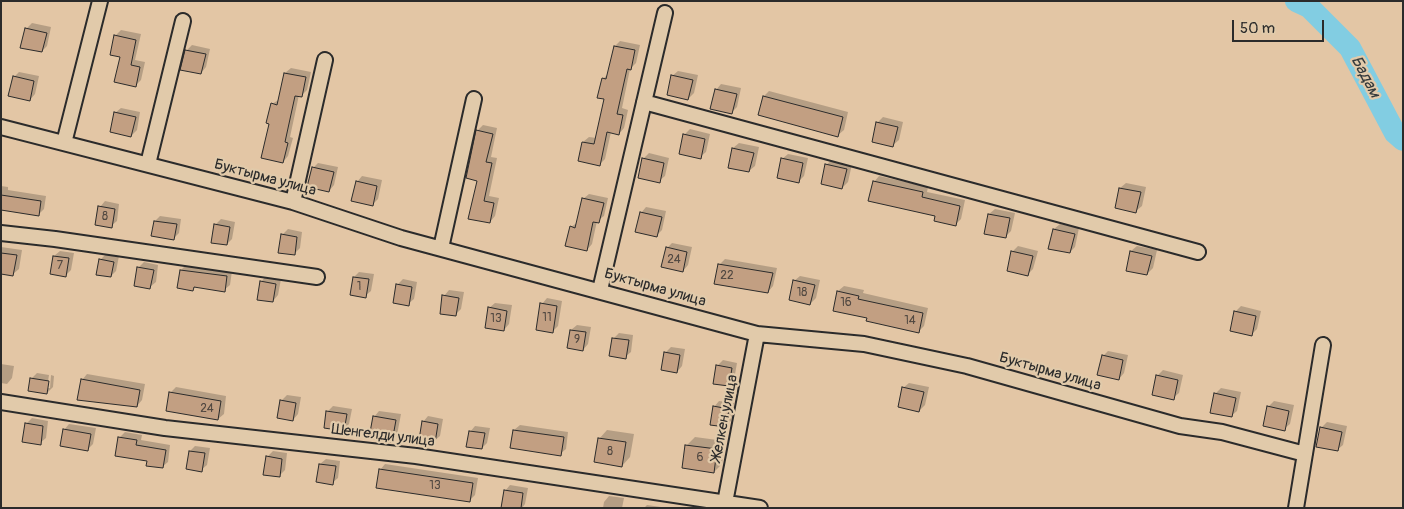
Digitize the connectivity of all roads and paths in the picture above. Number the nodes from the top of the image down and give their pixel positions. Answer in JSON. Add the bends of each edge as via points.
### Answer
{"nodes":[{"id":1,"x":100,"y":1,"type":"edge"},
{"id":2,"x":665,"y":14,"type":"dead end"},
{"id":3,"x":183,"y":21,"type":"dead end"},
{"id":4,"x":325,"y":60,"type":"dead end"},
{"id":5,"x":474,"y":99,"type":"dead end"},
{"id":6,"x":644,"y":102,"type":"junction"},
{"id":7,"x":1,"y":127,"type":"edge"},
{"id":8,"x":64,"y":143,"type":"junction"},
{"id":9,"x":148,"y":164,"type":"junction"},
{"id":10,"x":293,"y":202,"type":"junction"},
{"id":11,"x":1,"y":233,"type":"edge"},
{"id":12,"x":441,"y":248,"type":"junction"},
{"id":13,"x":1198,"y":252,"type":"dead end"},
{"id":14,"x":317,"y":276,"type":"dead end"},
{"id":15,"x":600,"y":290,"type":"junction"},
{"id":16,"x":757,"y":334,"type":"junction"},
{"id":17,"x":1324,"y":345,"type":"dead end"},
{"id":18,"x":1,"y":402,"type":"edge"},
{"id":19,"x":1305,"y":454,"type":"junction"},
{"id":20,"x":725,"y":505,"type":"edge"},
{"id":21,"x":760,"y":508,"type":"edge"},
{"id":22,"x":1296,"y":508,"type":"edge"}],
"edges":[{"from":1,"to":8,"type":"street"},
{"from":2,"to":6,"type":"street"},
{"from":3,"to":9,"type":"street"},
{"from":4,"to":10,"type":"street"},
{"from":5,"to":12,"type":"street"},
{"from":6,"to":13,"type":"street"},
{"from":6,"to":15,"type":"street"},
{"from":7,"to":8,"type":"street","name":"Буктырма улица"},
{"from":8,"to":9,"type":"street","name":"Буктырма улица"},
{"from":9,"to":10,"type":"street","name":"Буктырма улица"},
{"from":10,"to":12,"type":"street","name":"Буктырма улица"},
{"from":11,"to":14,"type":"street"},
{"from":12,"to":15,"type":"street","name":"Буктырма улица"},
{"from":15,"to":16,"type":"street","name":"Буктырма улица"},
{"from":16,"to":19,"type":"street","name":"Буктырма улица","via":[[864,344],[967,366],[1180,426],[1222,432]]},
{"from":16,"to":20,"type":"street","name":"Желкен улица"},
{"from":17,"to":19,"type":"street"},
{"from":18,"to":20,"type":"street","name":"Шенгелди улица","via":[[165,428],[416,456]]},
{"from":19,"to":22,"type":"street"},
{"from":20,"to":21,"type":"street","name":"Шенгелди улица"}]}
